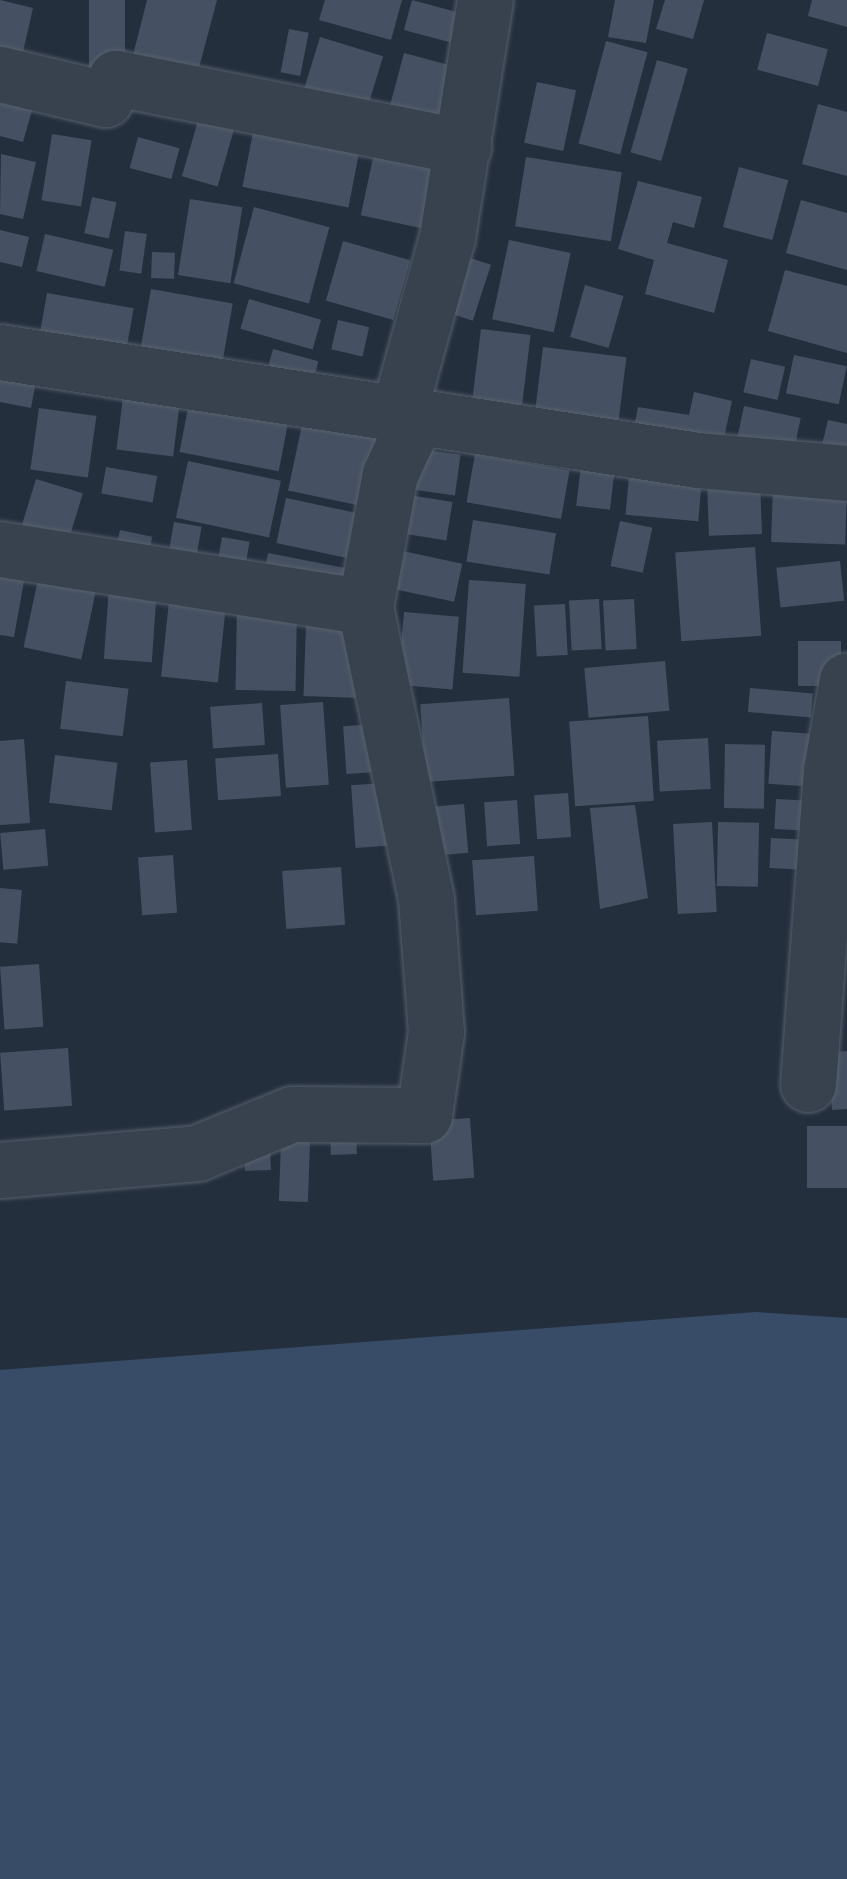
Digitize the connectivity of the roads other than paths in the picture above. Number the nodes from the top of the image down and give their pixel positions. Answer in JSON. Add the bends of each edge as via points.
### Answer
{"nodes":[{"id":1,"x":485,"y":0,"type":"edge"},
{"id":2,"x":0,"y":74,"type":"edge"},
{"id":3,"x":463,"y":147,"type":"junction"},
{"id":4,"x":0,"y":352,"type":"edge"},
{"id":5,"x":408,"y":415,"type":"junction"},
{"id":6,"x":847,"y":473,"type":"edge"},
{"id":7,"x":0,"y":549,"type":"edge"},
{"id":8,"x":364,"y":606,"type":"junction"},
{"id":9,"x":847,"y":680,"type":"edge"},
{"id":10,"x":808,"y":1084,"type":"dead end"},
{"id":11,"x":0,"y":1170,"type":"edge"}],
"edges":[{"from":1,"to":3,"type":"street"},
{"from":2,"to":3,"type":"street","via":[[105,99],[116,78]]},
{"from":3,"to":5,"type":"street"},
{"from":4,"to":5,"type":"street"},
{"from":5,"to":6,"type":"street"},
{"from":5,"to":8,"type":"street"},
{"from":7,"to":8,"type":"street"},
{"from":8,"to":11,"type":"street","via":[[426,899],[436,1032],[424,1114],[292,1114],[197,1153]]},
{"from":9,"to":10,"type":"street","via":[[830,770]]}]}
